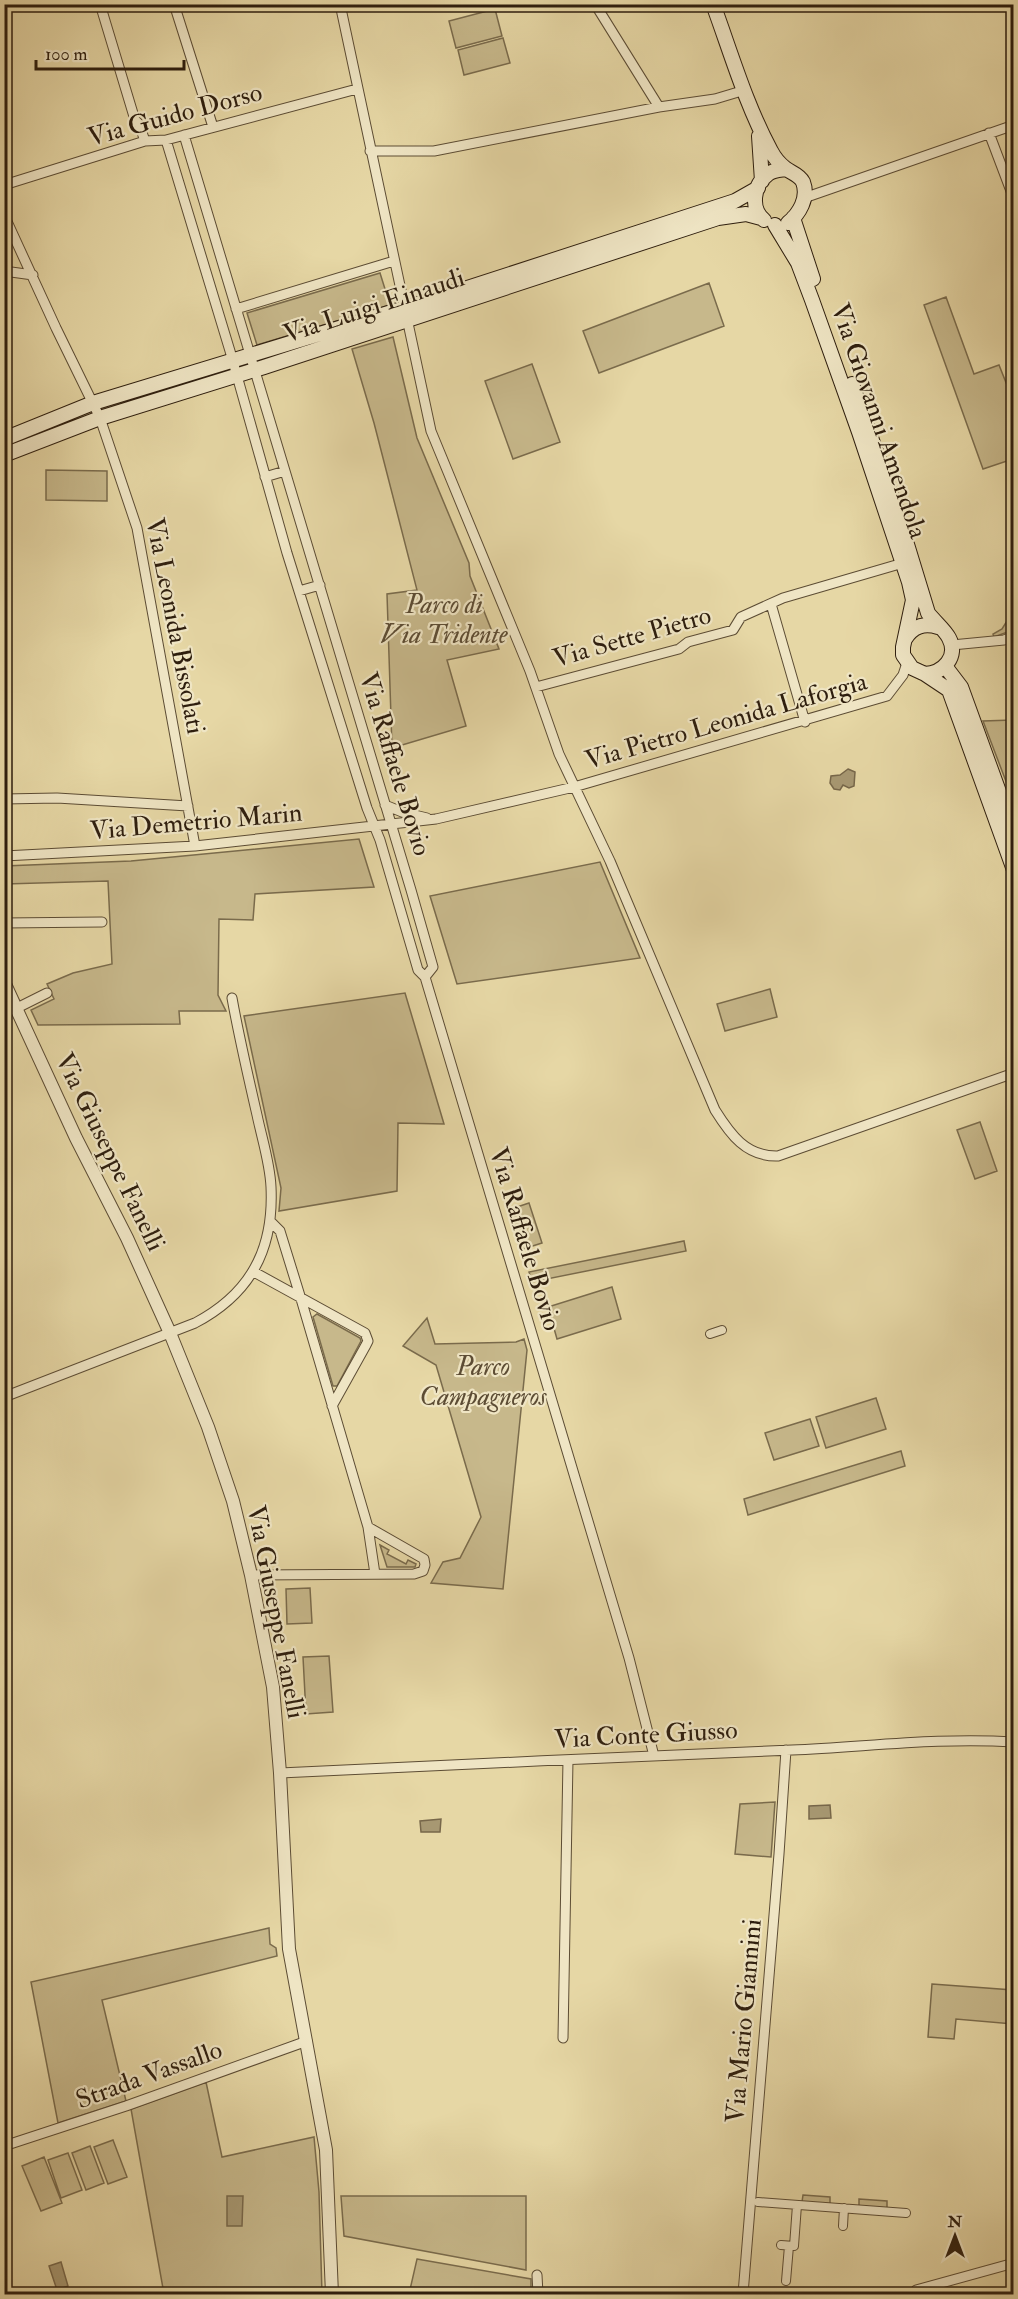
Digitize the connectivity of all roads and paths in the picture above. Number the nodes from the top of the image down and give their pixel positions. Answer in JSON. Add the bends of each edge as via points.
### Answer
{"nodes":[{"id":1,"x":100,"y":4,"type":"edge"},
{"id":2,"x":174,"y":4,"type":"edge"},
{"id":3,"x":340,"y":4,"type":"edge"},
{"id":4,"x":595,"y":4,"type":"edge"},
{"id":5,"x":713,"y":4,"type":"edge"},
{"id":6,"x":357,"y":89,"type":"junction"},
{"id":7,"x":745,"y":90,"type":"junction"},
{"id":8,"x":659,"y":107,"type":"junction"},
{"id":9,"x":1014,"y":124,"type":"edge"},
{"id":10,"x":213,"y":127,"type":"junction"},
{"id":11,"x":758,"y":128,"type":"junction"},
{"id":12,"x":989,"y":133,"type":"junction"},
{"id":13,"x":184,"y":135,"type":"junction"},
{"id":14,"x":166,"y":140,"type":"junction"},
{"id":15,"x":145,"y":141,"type":"junction"},
{"id":16,"x":370,"y":150,"type":"junction"},
{"id":17,"x":786,"y":169,"type":"junction"},
{"id":18,"x":760,"y":184,"type":"junction"},
{"id":19,"x":4,"y":185,"type":"edge"},
{"id":20,"x":804,"y":198,"type":"junction"},
{"id":21,"x":1014,"y":199,"type":"edge"},
{"id":22,"x":4,"y":215,"type":"edge"},
{"id":23,"x":761,"y":218,"type":"junction"},
{"id":24,"x":793,"y":218,"type":"junction"},
{"id":25,"x":775,"y":225,"type":"junction"},
{"id":26,"x":394,"y":261,"type":"junction"},
{"id":27,"x":4,"y":271,"type":"edge"},
{"id":28,"x":33,"y":275,"type":"junction"},
{"id":29,"x":236,"y":309,"type":"junction"},
{"id":30,"x":406,"y":314,"type":"junction"},
{"id":31,"x":251,"y":355,"type":"junction"},
{"id":32,"x":232,"y":360,"type":"junction"},
{"id":33,"x":255,"y":370,"type":"junction"},
{"id":34,"x":237,"y":376,"type":"junction"},
{"id":35,"x":93,"y":403,"type":"junction"},
{"id":36,"x":100,"y":418,"type":"junction"},
{"id":37,"x":4,"y":439,"type":"edge"},
{"id":38,"x":4,"y":455,"type":"edge"},
{"id":39,"x":285,"y":471,"type":"junction"},
{"id":40,"x":264,"y":477,"type":"junction"},
{"id":41,"x":903,"y":563,"type":"junction"},
{"id":42,"x":320,"y":585,"type":"junction"},
{"id":43,"x":299,"y":591,"type":"junction"},
{"id":44,"x":771,"y":604,"type":"junction"},
{"id":45,"x":938,"y":627,"type":"junction"},
{"id":46,"x":1014,"y":636,"type":"edge"},
{"id":47,"x":905,"y":639,"type":"junction"},
{"id":48,"x":952,"y":645,"type":"junction"},
{"id":49,"x":907,"y":663,"type":"junction"},
{"id":50,"x":945,"y":666,"type":"junction"},
{"id":51,"x":925,"y":674,"type":"junction"},
{"id":52,"x":536,"y":687,"type":"junction"},
{"id":53,"x":805,"y":722,"type":"junction"},
{"id":54,"x":375,"y":769,"type":"junction"},
{"id":55,"x":357,"y":775,"type":"junction"},
{"id":56,"x":574,"y":787,"type":"junction"},
{"id":57,"x":4,"y":799,"type":"edge"},
{"id":58,"x":385,"y":805,"type":"junction"},
{"id":59,"x":188,"y":806,"type":"junction"},
{"id":60,"x":436,"y":819,"type":"junction"},
{"id":61,"x":391,"y":826,"type":"junction"},
{"id":62,"x":375,"y":827,"type":"junction"},
{"id":63,"x":1014,"y":832,"type":"edge"},
{"id":64,"x":195,"y":846,"type":"junction"},
{"id":65,"x":4,"y":856,"type":"edge"},
{"id":66,"x":1014,"y":870,"type":"edge"},
{"id":67,"x":102,"y":922,"type":"dead end"},
{"id":68,"x":4,"y":923,"type":"edge"},
{"id":69,"x":425,"y":977,"type":"junction"},
{"id":70,"x":4,"y":982,"type":"edge"},
{"id":71,"x":47,"y":993,"type":"dead end"},
{"id":72,"x":232,"y":998,"type":"dead end"},
{"id":73,"x":17,"y":1008,"type":"junction"},
{"id":74,"x":1014,"y":1072,"type":"edge"},
{"id":75,"x":270,"y":1221,"type":"junction"},
{"id":76,"x":254,"y":1272,"type":"junction"},
{"id":77,"x":301,"y":1299,"type":"junction"},
{"id":78,"x":722,"y":1330,"type":"dead end"},
{"id":79,"x":170,"y":1333,"type":"junction"},
{"id":80,"x":710,"y":1334,"type":"dead end"},
{"id":81,"x":4,"y":1397,"type":"edge"},
{"id":82,"x":333,"y":1407,"type":"junction"},
{"id":83,"x":368,"y":1527,"type":"junction"},
{"id":84,"x":389,"y":1539,"type":"junction"},
{"id":85,"x":371,"y":1545,"type":"junction"},
{"id":86,"x":375,"y":1574,"type":"junction"},
{"id":87,"x":252,"y":1575,"type":"junction"},
{"id":88,"x":1014,"y":1742,"type":"edge"},
{"id":89,"x":786,"y":1750,"type":"junction"},
{"id":90,"x":654,"y":1756,"type":"junction"},
{"id":91,"x":568,"y":1760,"type":"junction"},
{"id":92,"x":280,"y":1773,"type":"junction"},
{"id":93,"x":563,"y":2038,"type":"dead end"},
{"id":94,"x":307,"y":2042,"type":"junction"},
{"id":95,"x":4,"y":2146,"type":"edge"},
{"id":96,"x":758,"y":2202,"type":"dead end"},
{"id":97,"x":797,"y":2205,"type":"junction"},
{"id":98,"x":844,"y":2208,"type":"junction"},
{"id":99,"x":906,"y":2213,"type":"dead end"},
{"id":100,"x":843,"y":2226,"type":"dead end"},
{"id":101,"x":1014,"y":2263,"type":"edge"},
{"id":102,"x":537,"y":2275,"type":"dead end"},
{"id":103,"x":786,"y":2281,"type":"dead end"},
{"id":104,"x":332,"y":2295,"type":"edge"},
{"id":105,"x":538,"y":2295,"type":"edge"},
{"id":106,"x":743,"y":2295,"type":"edge"},
{"id":107,"x":917,"y":2295,"type":"edge"}],
"edges":[{"from":1,"to":15,"type":"street"},
{"from":2,"to":10,"type":"street"},
{"from":3,"to":6,"type":"street"},
{"from":4,"to":8,"type":"street"},
{"from":5,"to":7,"type":"main road"},
{"from":6,"to":10,"type":"street","name":"Via Guido Dorso"},
{"from":6,"to":16,"type":"street"},
{"from":7,"to":8,"type":"street"},
{"from":7,"to":11,"type":"main road"},
{"from":8,"to":16,"type":"street","via":[[434,151]]},
{"from":9,"to":12,"type":"street"},
{"from":10,"to":13,"type":"street","name":"Via Guido Dorso"},
{"from":11,"to":17,"type":"main road"},
{"from":11,"to":18,"type":"main road"},
{"from":12,"to":20,"type":"street"},
{"from":12,"to":21,"type":"street"},
{"from":13,"to":14,"type":"street","name":"Via Guido Dorso"},
{"from":13,"to":29,"type":"street","name":"Via Raffaele Bovio"},
{"from":14,"to":15,"type":"street","name":"Via Guido Dorso"},
{"from":14,"to":32,"type":"street","name":"Via Raffaele Bovio"},
{"from":15,"to":19,"type":"street","name":"Via Guido Dorso"},
{"from":16,"to":26,"type":"street"},
{"from":17,"to":18,"type":"main road","via":[[775,170]]},
{"from":17,"to":20,"type":"main road","via":[[803,182]]},
{"from":18,"to":23,"type":"main road","via":[[755,205]]},
{"from":18,"to":30,"type":"main road","name":"Via Luigi Einaudi","via":[[735,201]]},
{"from":20,"to":24,"type":"main road"},
{"from":22,"to":28,"type":"street","name":"Via Leonida Bissolati"},
{"from":23,"to":25,"type":"main road"},
{"from":23,"to":30,"type":"main road","name":"Via Luigi Einaudi","via":[[747,214],[718,218]]},
{"from":24,"to":25,"type":"main road","via":[[787,224]]},
{"from":24,"to":45,"type":"main road","name":"Via Giovanni Amendola","via":[[928,613]]},
{"from":25,"to":41,"type":"main road","name":"Via Giovanni Amendola","via":[[798,263],[809,291]]},
{"from":26,"to":29,"type":"street"},
{"from":26,"to":30,"type":"street"},
{"from":27,"to":28,"type":"street"},
{"from":28,"to":35,"type":"street","name":"Via Leonida Bissolati"},
{"from":29,"to":31,"type":"street","name":"Via Raffaele Bovio"},
{"from":30,"to":31,"type":"main road","name":"Via Luigi Einaudi"},
{"from":30,"to":33,"type":"main road","name":"Via Luigi Einaudi"},
{"from":30,"to":52,"type":"street","via":[[431,431]]},
{"from":31,"to":32,"type":"main road","name":"Via Luigi Einaudi"},
{"from":31,"to":33,"type":"street","name":"Via Raffaele Bovio"},
{"from":32,"to":34,"type":"street","name":"Via Raffaele Bovio"},
{"from":32,"to":35,"type":"main road","name":"Via Luigi Einaudi"},
{"from":33,"to":34,"type":"main road","name":"Via Luigi Einaudi"},
{"from":33,"to":39,"type":"street","name":"Via Raffaele Bovio"},
{"from":34,"to":36,"type":"main road","name":"Via Luigi Einaudi"},
{"from":34,"to":40,"type":"street","name":"Via Raffaele Bovio"},
{"from":35,"to":36,"type":"street","name":"Via Leonida Bissolati"},
{"from":35,"to":37,"type":"main road","name":"Via Luigi Einaudi"},
{"from":36,"to":38,"type":"main road","name":"Via Luigi Einaudi"},
{"from":36,"to":59,"type":"street","name":"Via Leonida Bissolati","via":[[137,528]]},
{"from":39,"to":40,"type":"street"},
{"from":39,"to":42,"type":"street","name":"Via Raffaele Bovio"},
{"from":40,"to":43,"type":"street","name":"Via Raffaele Bovio"},
{"from":41,"to":44,"type":"street","name":"Via Sette Pietro"},
{"from":41,"to":47,"type":"main road","name":"Via Giovanni Amendola","via":[[913,600]]},
{"from":42,"to":43,"type":"street"},
{"from":42,"to":54,"type":"street","name":"Via Raffaele Bovio"},
{"from":43,"to":55,"type":"street","name":"Via Raffaele Bovio"},
{"from":44,"to":52,"type":"street","name":"Via Sette Pietro","via":[[741,617],[733,630],[688,642],[679,649]]},
{"from":44,"to":53,"type":"street"},
{"from":45,"to":47,"type":"main road","via":[[922,625]]},
{"from":45,"to":48,"type":"main road","name":"Via Giovanni Amendola"},
{"from":46,"to":48,"type":"street"},
{"from":47,"to":49,"type":"main road","name":"Via Giovanni Amendola","via":[[903,655]]},
{"from":48,"to":50,"type":"main road"},
{"from":49,"to":51,"type":"main road"},
{"from":49,"to":53,"type":"street","name":"Via Pietro Leonida Laforgia","via":[[887,696]]},
{"from":50,"to":51,"type":"main road"},
{"from":50,"to":63,"type":"main road","via":[[961,687]]},
{"from":51,"to":66,"type":"main road","via":[[949,690]]},
{"from":52,"to":56,"type":"street"},
{"from":53,"to":56,"type":"street","name":"Via Pietro Leonida Laforgia"},
{"from":54,"to":55,"type":"street"},
{"from":54,"to":58,"type":"street","name":"Via Raffaele Bovio"},
{"from":55,"to":62,"type":"street","name":"Via Raffaele Bovio"},
{"from":56,"to":60,"type":"street","name":"Via Pietro Leonida Laforgia"},
{"from":56,"to":74,"type":"street","via":[[610,861],[714,1110],[733,1136],[751,1151],[770,1156],[785,1154]]},
{"from":57,"to":59,"type":"street","via":[[57,798]]},
{"from":58,"to":60,"type":"street"},
{"from":58,"to":61,"type":"street","name":"Via Raffaele Bovio"},
{"from":59,"to":64,"type":"street","name":"Via Leonida Bissolati"},
{"from":60,"to":61,"type":"street","name":"Via Demetrio Marin"},
{"from":61,"to":62,"type":"street","name":"Via Demetrio Marin"},
{"from":61,"to":69,"type":"street","name":"Via Raffaele Bovio","via":[[433,967]]},
{"from":62,"to":64,"type":"street","name":"Via Demetrio Marin"},
{"from":62,"to":69,"type":"street","name":"Via Raffaele Bovio","via":[[418,970]]},
{"from":64,"to":65,"type":"street","name":"Via Demetrio Marin"},
{"from":67,"to":68,"type":"street"},
{"from":69,"to":90,"type":"street","name":"Via Raffaele Bovio","via":[[629,1658]]},
{"from":70,"to":73,"type":"street","name":"Via Giuseppe Fanelli"},
{"from":71,"to":73,"type":"street"},
{"from":72,"to":75,"type":"street","via":[[269,1178]]},
{"from":73,"to":79,"type":"street","name":"Via Giuseppe Fanelli"},
{"from":75,"to":76,"type":"street"},
{"from":75,"to":77,"type":"street","via":[[280,1231]]},
{"from":76,"to":77,"type":"street"},
{"from":76,"to":79,"type":"street","via":[[216,1312]]},
{"from":77,"to":82,"type":"street"},
{"from":77,"to":82,"type":"street","via":[[362,1331],[368,1341]]},
{"from":78,"to":80,"type":"street"},
{"from":79,"to":81,"type":"street"},
{"from":79,"to":87,"type":"street","name":"Via Giuseppe Fanelli","via":[[208,1426]]},
{"from":82,"to":83,"type":"street"},
{"from":83,"to":84,"type":"street"},
{"from":83,"to":85,"type":"street"},
{"from":84,"to":85,"type":"street","via":[[380,1538]]},
{"from":84,"to":86,"type":"street","via":[[424,1559],[423,1571]]},
{"from":85,"to":86,"type":"street"},
{"from":86,"to":87,"type":"street"},
{"from":87,"to":92,"type":"street","name":"Via Giuseppe Fanelli","via":[[273,1687]]},
{"from":88,"to":89,"type":"street","name":"Via Conte Giusso","via":[[906,1742]]},
{"from":89,"to":90,"type":"street","name":"Via Conte Giusso"},
{"from":89,"to":106,"type":"street","name":"Via Mario Giannini"},
{"from":90,"to":91,"type":"street","name":"Via Conte Giusso"},
{"from":91,"to":92,"type":"street","name":"Via Conte Giusso"},
{"from":91,"to":93,"type":"street"},
{"from":92,"to":94,"type":"street","name":"Via Giuseppe Fanelli","via":[[289,1949]]},
{"from":94,"to":95,"type":"street","name":"Strada Vassallo"},
{"from":94,"to":104,"type":"street","name":"Via Giuseppe Fanelli","via":[[326,2150]]},
{"from":96,"to":97,"type":"street"},
{"from":97,"to":98,"type":"street"},
{"from":97,"to":103,"type":"street","via":[[794,2246],[785,2246]]},
{"from":98,"to":99,"type":"street"},
{"from":98,"to":100,"type":"street"},
{"from":101,"to":107,"type":"street","via":[[916,2290]]},
{"from":102,"to":105,"type":"street"}]}
